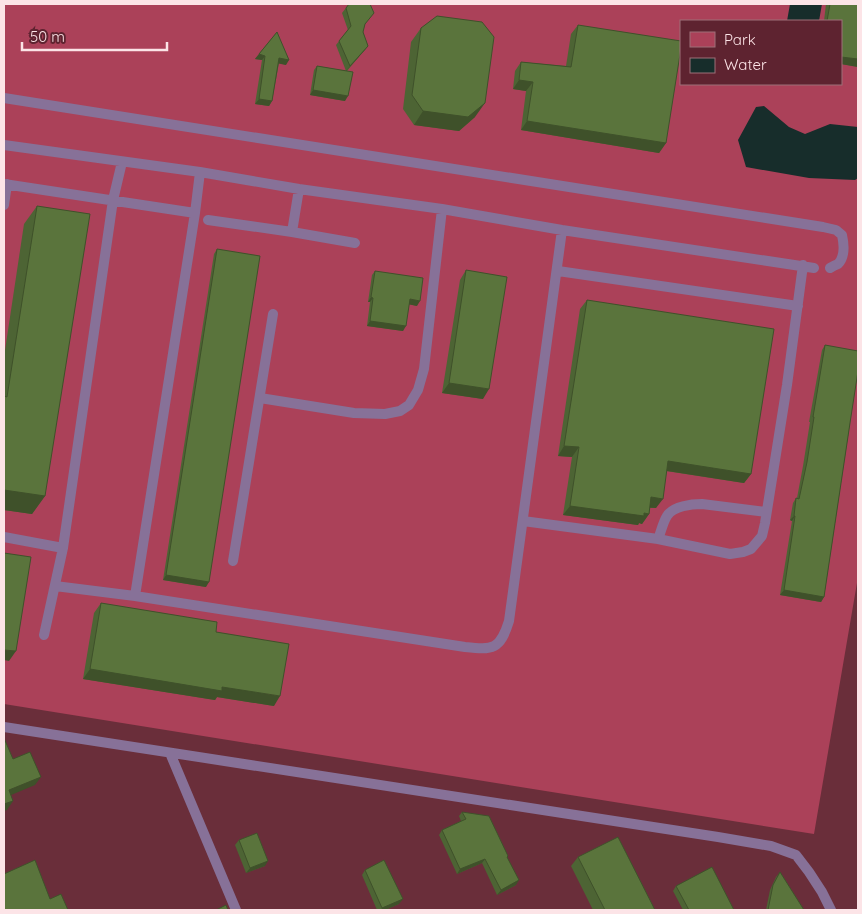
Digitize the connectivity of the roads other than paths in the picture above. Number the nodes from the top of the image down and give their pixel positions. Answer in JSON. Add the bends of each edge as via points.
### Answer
{"nodes":[{"id":1,"x":4,"y":98,"type":"edge"},
{"id":2,"x":4,"y":145,"type":"edge"},
{"id":3,"x":122,"y":162,"type":"junction"},
{"id":4,"x":200,"y":172,"type":"junction"},
{"id":5,"x":5,"y":184,"type":"edge"},
{"id":6,"x":299,"y":189,"type":"junction"},
{"id":7,"x":113,"y":200,"type":"junction"},
{"id":8,"x":4,"y":205,"type":"edge"},
{"id":9,"x":442,"y":210,"type":"junction"},
{"id":10,"x":196,"y":213,"type":"junction"},
{"id":11,"x":208,"y":220,"type":"dead end"},
{"id":12,"x":562,"y":230,"type":"junction"},
{"id":13,"x":292,"y":232,"type":"junction"},
{"id":14,"x":355,"y":243,"type":"dead end"},
{"id":15,"x":803,"y":266,"type":"junction"},
{"id":16,"x":814,"y":268,"type":"dead end"},
{"id":17,"x":830,"y":268,"type":"dead end"},
{"id":18,"x":558,"y":271,"type":"junction"},
{"id":19,"x":798,"y":306,"type":"junction"},
{"id":20,"x":273,"y":314,"type":"dead end"},
{"id":21,"x":260,"y":398,"type":"junction"},
{"id":22,"x":766,"y":512,"type":"junction"},
{"id":23,"x":523,"y":521,"type":"junction"},
{"id":24,"x":4,"y":537,"type":"edge"},
{"id":25,"x":658,"y":539,"type":"junction"},
{"id":26,"x":63,"y":548,"type":"junction"},
{"id":27,"x":234,"y":561,"type":"dead end"},
{"id":28,"x":55,"y":586,"type":"junction"},
{"id":29,"x":135,"y":596,"type":"junction"},
{"id":30,"x":44,"y":635,"type":"dead end"},
{"id":31,"x":4,"y":727,"type":"edge"},
{"id":32,"x":170,"y":753,"type":"junction"},
{"id":33,"x":236,"y":910,"type":"edge"},
{"id":34,"x":831,"y":910,"type":"edge"}],
"edges":[{"from":1,"to":17,"type":"lane","via":[[823,226],[842,235],[844,244],[838,263]]},
{"from":2,"to":3,"type":"lane"},
{"from":3,"to":4,"type":"lane"},
{"from":3,"to":7,"type":"lane"},
{"from":4,"to":6,"type":"lane"},
{"from":4,"to":10,"type":"lane"},
{"from":5,"to":7,"type":"lane"},
{"from":5,"to":8,"type":"lane"},
{"from":6,"to":9,"type":"lane"},
{"from":6,"to":13,"type":"lane"},
{"from":7,"to":10,"type":"lane"},
{"from":7,"to":26,"type":"lane"},
{"from":9,"to":12,"type":"lane"},
{"from":9,"to":21,"type":"lane","via":[[424,369],[418,390],[409,405],[385,414],[354,413]]},
{"from":10,"to":29,"type":"lane"},
{"from":11,"to":13,"type":"lane"},
{"from":12,"to":15,"type":"lane"},
{"from":12,"to":18,"type":"lane"},
{"from":13,"to":14,"type":"lane"},
{"from":15,"to":16,"type":"lane"},
{"from":15,"to":19,"type":"lane"},
{"from":18,"to":19,"type":"lane"},
{"from":18,"to":23,"type":"lane"},
{"from":19,"to":22,"type":"lane"},
{"from":20,"to":21,"type":"lane"},
{"from":21,"to":27,"type":"lane"},
{"from":22,"to":25,"type":"lane","via":[[692,504],[668,514]]},
{"from":22,"to":25,"type":"lane","via":[[762,536],[751,549],[742,552],[730,554]]},
{"from":23,"to":25,"type":"lane"},
{"from":23,"to":29,"type":"lane","via":[[510,621],[502,638],[490,648],[465,647]]},
{"from":24,"to":26,"type":"lane"},
{"from":26,"to":28,"type":"lane"},
{"from":28,"to":29,"type":"lane"},
{"from":28,"to":30,"type":"lane"},
{"from":31,"to":32,"type":"lane"},
{"from":32,"to":33,"type":"lane"},
{"from":32,"to":34,"type":"lane","via":[[770,846],[796,855]]}]}
